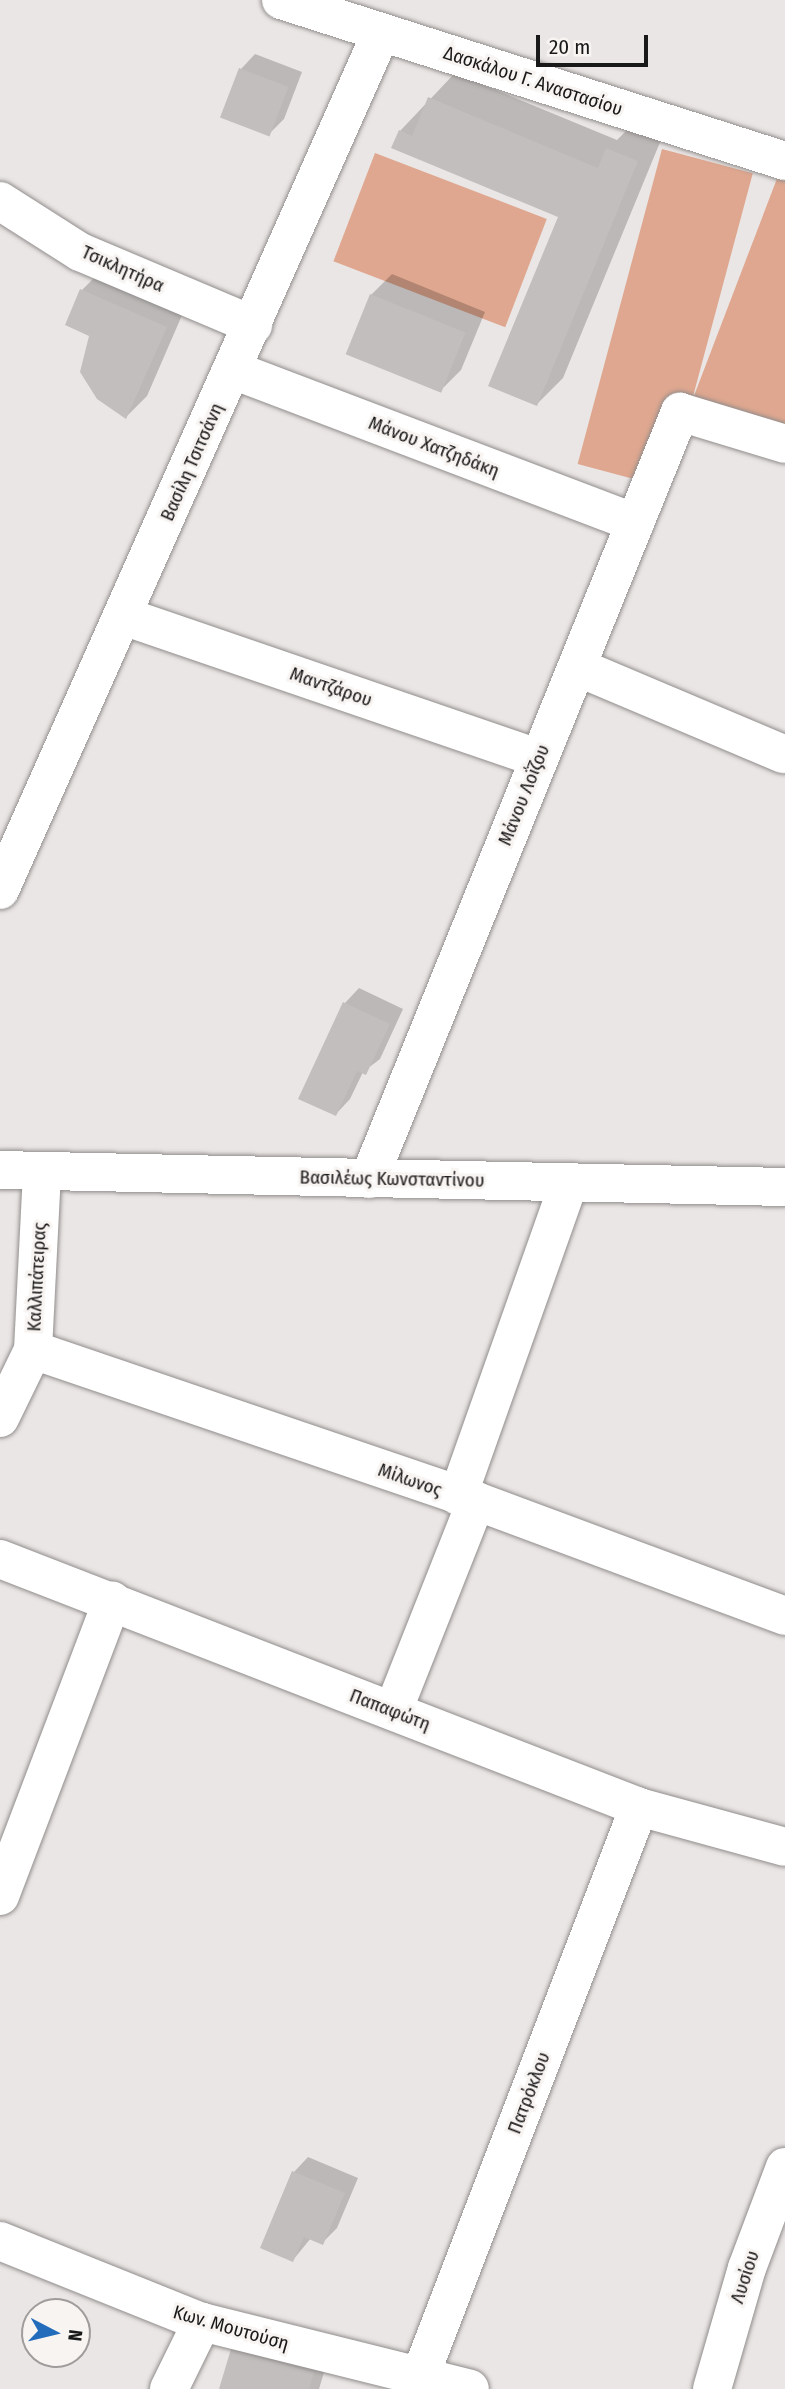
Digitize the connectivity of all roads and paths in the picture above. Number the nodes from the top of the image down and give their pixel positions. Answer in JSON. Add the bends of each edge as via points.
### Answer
{"nodes":[{"id":1,"x":281,"y":0,"type":"edge"},
{"id":2,"x":381,"y":33,"type":"junction"},
{"id":3,"x":785,"y":161,"type":"edge"},
{"id":4,"x":0,"y":201,"type":"edge"},
{"id":5,"x":253,"y":325,"type":"junction"},
{"id":6,"x":233,"y":370,"type":"junction"},
{"id":7,"x":785,"y":444,"type":"edge"},
{"id":8,"x":635,"y":523,"type":"junction"},
{"id":9,"x":123,"y":616,"type":"junction"},
{"id":10,"x":577,"y":667,"type":"junction"},
{"id":11,"x":783,"y":754,"type":"dead end"},
{"id":12,"x":538,"y":758,"type":"junction"},
{"id":13,"x":1,"y":886,"type":"edge"},
{"id":14,"x":0,"y":1170,"type":"edge"},
{"id":15,"x":42,"y":1171,"type":"junction"},
{"id":16,"x":369,"y":1179,"type":"junction"},
{"id":17,"x":569,"y":1183,"type":"junction"},
{"id":18,"x":785,"y":1187,"type":"edge"},
{"id":19,"x":33,"y":1350,"type":"junction"},
{"id":20,"x":0,"y":1418,"type":"edge"},
{"id":21,"x":467,"y":1499,"type":"junction"},
{"id":22,"x":0,"y":1559,"type":"edge"},
{"id":23,"x":112,"y":1601,"type":"junction"},
{"id":24,"x":785,"y":1616,"type":"edge"},
{"id":25,"x":393,"y":1711,"type":"junction"},
{"id":26,"x":639,"y":1807,"type":"junction"},
{"id":27,"x":785,"y":1847,"type":"edge"},
{"id":28,"x":0,"y":1896,"type":"edge"},
{"id":29,"x":785,"y":2167,"type":"edge"},
{"id":30,"x":0,"y":2241,"type":"edge"},
{"id":31,"x":201,"y":2322,"type":"junction"},
{"id":32,"x":419,"y":2379,"type":"junction"},
{"id":33,"x":169,"y":2389,"type":"edge"},
{"id":34,"x":470,"y":2389,"type":"edge"},
{"id":35,"x":712,"y":2389,"type":"edge"}],
"edges":[{"from":1,"to":2,"type":"street","name":"Δασκάλου Γ. Αναστασίου"},
{"from":2,"to":3,"type":"street","name":"Δασκάλου Γ. Αναστασίου"},
{"from":2,"to":5,"type":"street","name":"Βασίλη Τσιτσάνη"},
{"from":4,"to":5,"type":"street","name":"Τσικλητήρα","via":[[80,252]]},
{"from":5,"to":6,"type":"street","name":"Βασίλη Τσιτσάνη"},
{"from":6,"to":8,"type":"street","name":"Μάνου Χατζηδάκη"},
{"from":6,"to":9,"type":"street","name":"Βασίλη Τσιτσάνη"},
{"from":7,"to":8,"type":"street","name":"Μάνου Λοΐζου","via":[[680,412]]},
{"from":8,"to":10,"type":"street","name":"Μάνου Λοΐζου"},
{"from":9,"to":12,"type":"street","name":"Μαντζάρου"},
{"from":9,"to":13,"type":"street","name":"Βασίλη Τσιτσάνη"},
{"from":10,"to":11,"type":"street"},
{"from":10,"to":12,"type":"street","name":"Μάνου Λοΐζου"},
{"from":12,"to":16,"type":"street","name":"Μάνου Λοΐζου"},
{"from":14,"to":15,"type":"street","name":"Βασιλέως Κωνσταντίνου"},
{"from":15,"to":16,"type":"street","name":"Βασιλέως Κωνσταντίνου"},
{"from":15,"to":19,"type":"street","name":"Καλλιπάτειρας"},
{"from":16,"to":17,"type":"street","name":"Βασιλέως Κωνσταντίνου"},
{"from":17,"to":18,"type":"street","name":"Βασιλέως Κωνσταντίνου"},
{"from":17,"to":21,"type":"street"},
{"from":19,"to":20,"type":"street","name":"Καλλιπάτειρας"},
{"from":19,"to":21,"type":"street","name":"Μίλωνος"},
{"from":21,"to":24,"type":"street","name":"Μίλωνος"},
{"from":21,"to":25,"type":"street"},
{"from":22,"to":23,"type":"street","name":"Παπαφώτη"},
{"from":23,"to":25,"type":"street","name":"Παπαφώτη"},
{"from":23,"to":28,"type":"street"},
{"from":25,"to":26,"type":"street","name":"Παπαφώτη"},
{"from":26,"to":27,"type":"street","name":"Παπαφώτη"},
{"from":26,"to":32,"type":"street","name":"Πατρόκλου"},
{"from":29,"to":35,"type":"street","name":"Λυσίου","via":[[747,2268]]},
{"from":30,"to":31,"type":"street","name":"Κων. Μουτούση"},
{"from":31,"to":32,"type":"street","name":"Κων. Μουτούση"},
{"from":31,"to":33,"type":"street"},
{"from":32,"to":34,"type":"street","name":"Κων. Μουτούση"}]}
